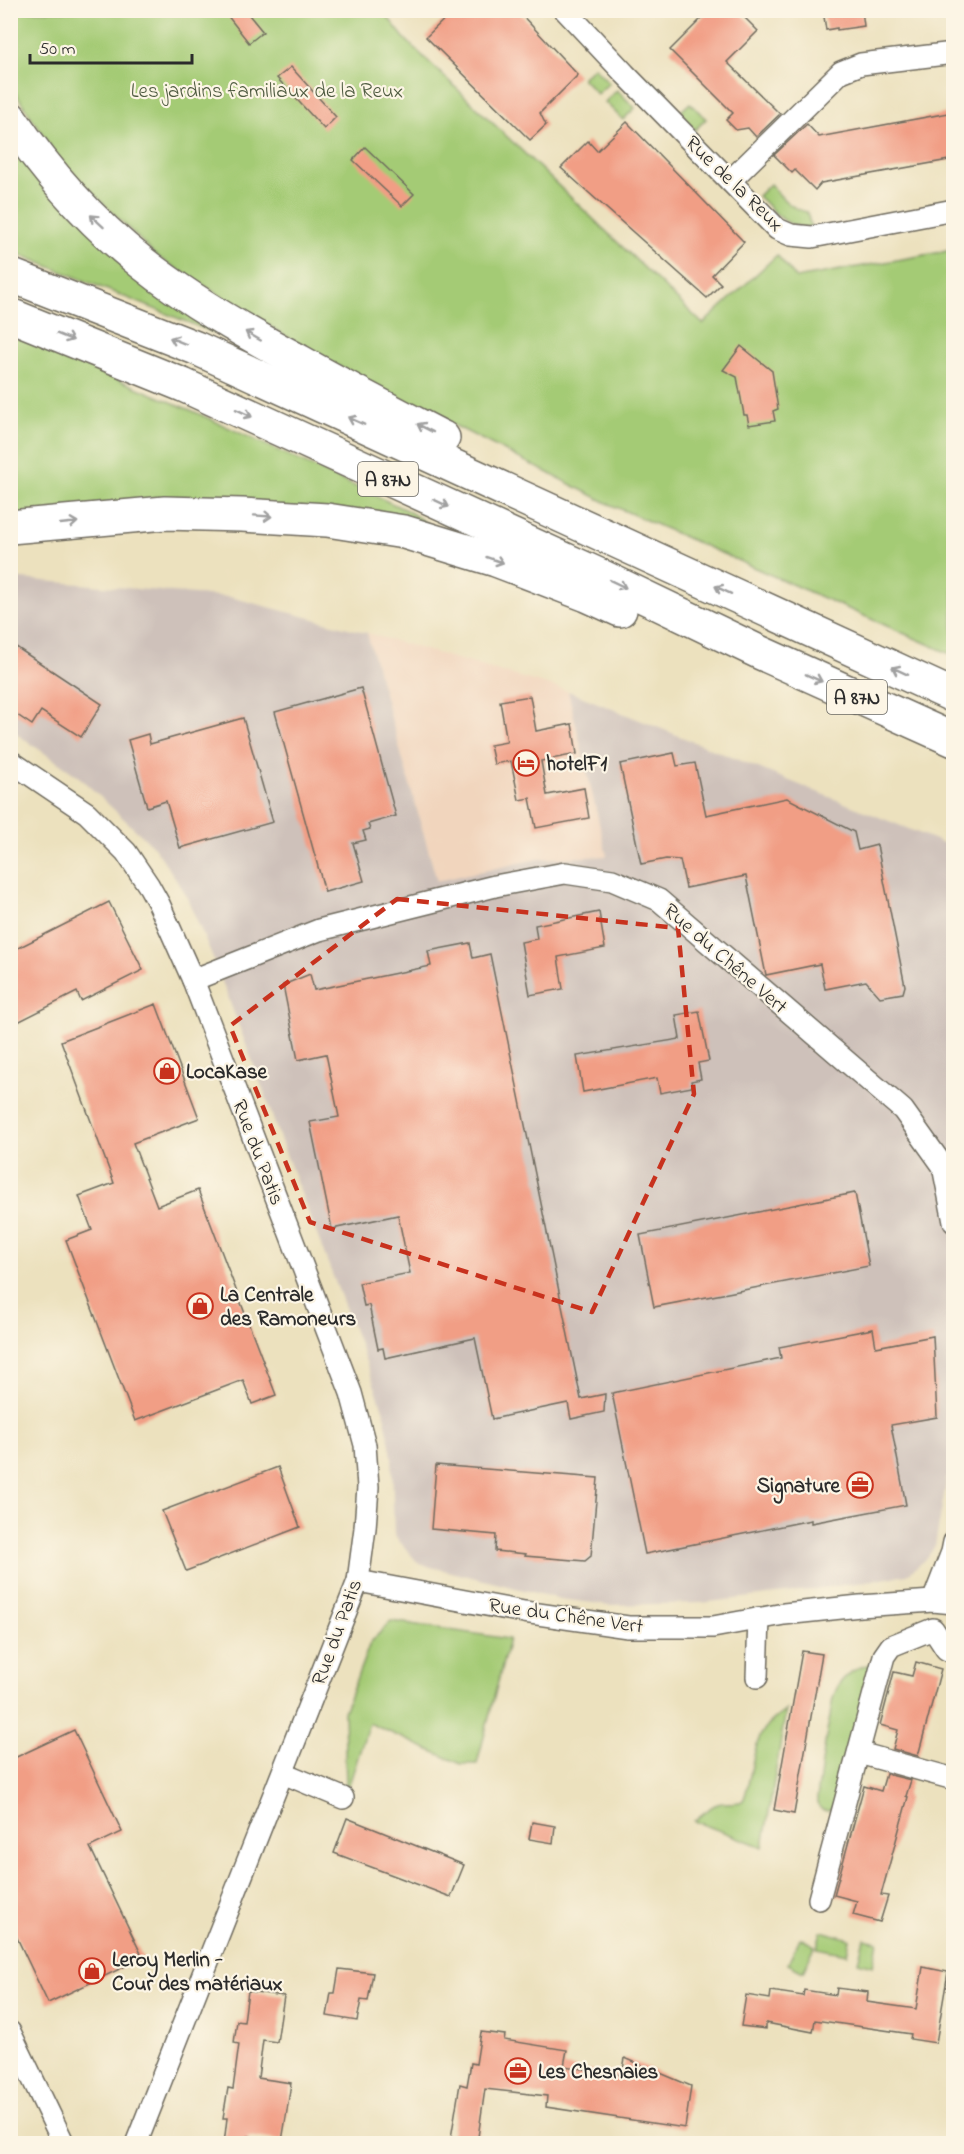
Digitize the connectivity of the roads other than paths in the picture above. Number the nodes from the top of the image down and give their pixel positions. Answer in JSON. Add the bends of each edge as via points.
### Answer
{"nodes":[{"id":1,"x":565,"y":10,"type":"edge"},
{"id":2,"x":954,"y":53,"type":"edge"},
{"id":3,"x":10,"y":118,"type":"edge"},
{"id":4,"x":730,"y":180,"type":"junction"},
{"id":5,"x":954,"y":210,"type":"edge"},
{"id":6,"x":10,"y":275,"type":"edge"},
{"id":7,"x":10,"y":315,"type":"edge"},
{"id":8,"x":524,"y":498,"type":"junction"},
{"id":9,"x":10,"y":527,"type":"edge"},
{"id":10,"x":761,"y":654,"type":"junction"},
{"id":11,"x":954,"y":696,"type":"edge"},
{"id":12,"x":954,"y":740,"type":"edge"},
{"id":13,"x":10,"y":761,"type":"edge"},
{"id":14,"x":194,"y":980,"type":"junction"},
{"id":15,"x":954,"y":1222,"type":"edge"},
{"id":16,"x":954,"y":1542,"type":"edge"},
{"id":17,"x":358,"y":1581,"type":"junction"},
{"id":18,"x":943,"y":1602,"type":"edge"},
{"id":19,"x":759,"y":1618,"type":"junction"},
{"id":20,"x":954,"y":1653,"type":"edge"},
{"id":21,"x":757,"y":1677,"type":"dead end"},
{"id":22,"x":859,"y":1753,"type":"junction"},
{"id":23,"x":283,"y":1773,"type":"junction"},
{"id":24,"x":954,"y":1779,"type":"edge"},
{"id":25,"x":343,"y":1798,"type":"dead end"},
{"id":26,"x":819,"y":1899,"type":"dead end"},
{"id":27,"x":10,"y":2032,"type":"edge"},
{"id":28,"x":64,"y":2144,"type":"edge"},
{"id":29,"x":136,"y":2144,"type":"edge"}],
"edges":[{"from":1,"to":4,"type":"street","name":"Rue de la Reux"},
{"from":2,"to":4,"type":"street","via":[[861,64],[841,72]]},
{"from":8,"to":3,"type":"highway","one_way":true,"via":[[468,450],[251,336],[141,262],[80,205]]},
{"from":4,"to":5,"type":"street","name":"Rue de la Reux","via":[[777,229],[791,236],[812,237]]},
{"from":8,"to":6,"type":"highway","number":"A 87N","one_way":true,"via":[[196,348]]},
{"from":7,"to":10,"type":"highway","number":"A 87N","one_way":true,"via":[[194,390],[601,576]]},
{"from":11,"to":8,"type":"highway","number":"A 87N","one_way":true},
{"from":9,"to":10,"type":"highway","one_way":true,"via":[[176,513],[327,520],[404,532],[496,560],[587,594],[699,646]]},
{"from":10,"to":12,"type":"highway","number":"A 87N","one_way":true},
{"from":13,"to":14,"type":"street","name":"Rue du Patis","via":[[87,813],[126,852],[159,904]]},
{"from":14,"to":15,"type":"street","name":"Rue du Chêne Vert","via":[[319,930],[477,890],[565,873],[612,880],[659,900],[903,1110],[943,1166]]},
{"from":14,"to":17,"type":"street","name":"Rue du Patis","via":[[351,1393],[365,1445],[369,1486]]},
{"from":16,"to":18,"type":"street"},
{"from":17,"to":19,"type":"street","name":"Rue du Chêne Vert","via":[[628,1627],[713,1627]]},
{"from":17,"to":23,"type":"street","name":"Rue du Patis"},
{"from":18,"to":19,"type":"street","name":"Rue du Chêne Vert","via":[[860,1606]]},
{"from":19,"to":21,"type":"street"},
{"from":20,"to":22,"type":"street","via":[[946,1649],[933,1629],[891,1646],[884,1656]]},
{"from":22,"to":24,"type":"street"},
{"from":22,"to":26,"type":"street"},
{"from":23,"to":25,"type":"street"},
{"from":23,"to":29,"type":"street","name":"Rue du Patis"},
{"from":27,"to":28,"type":"street"}]}
